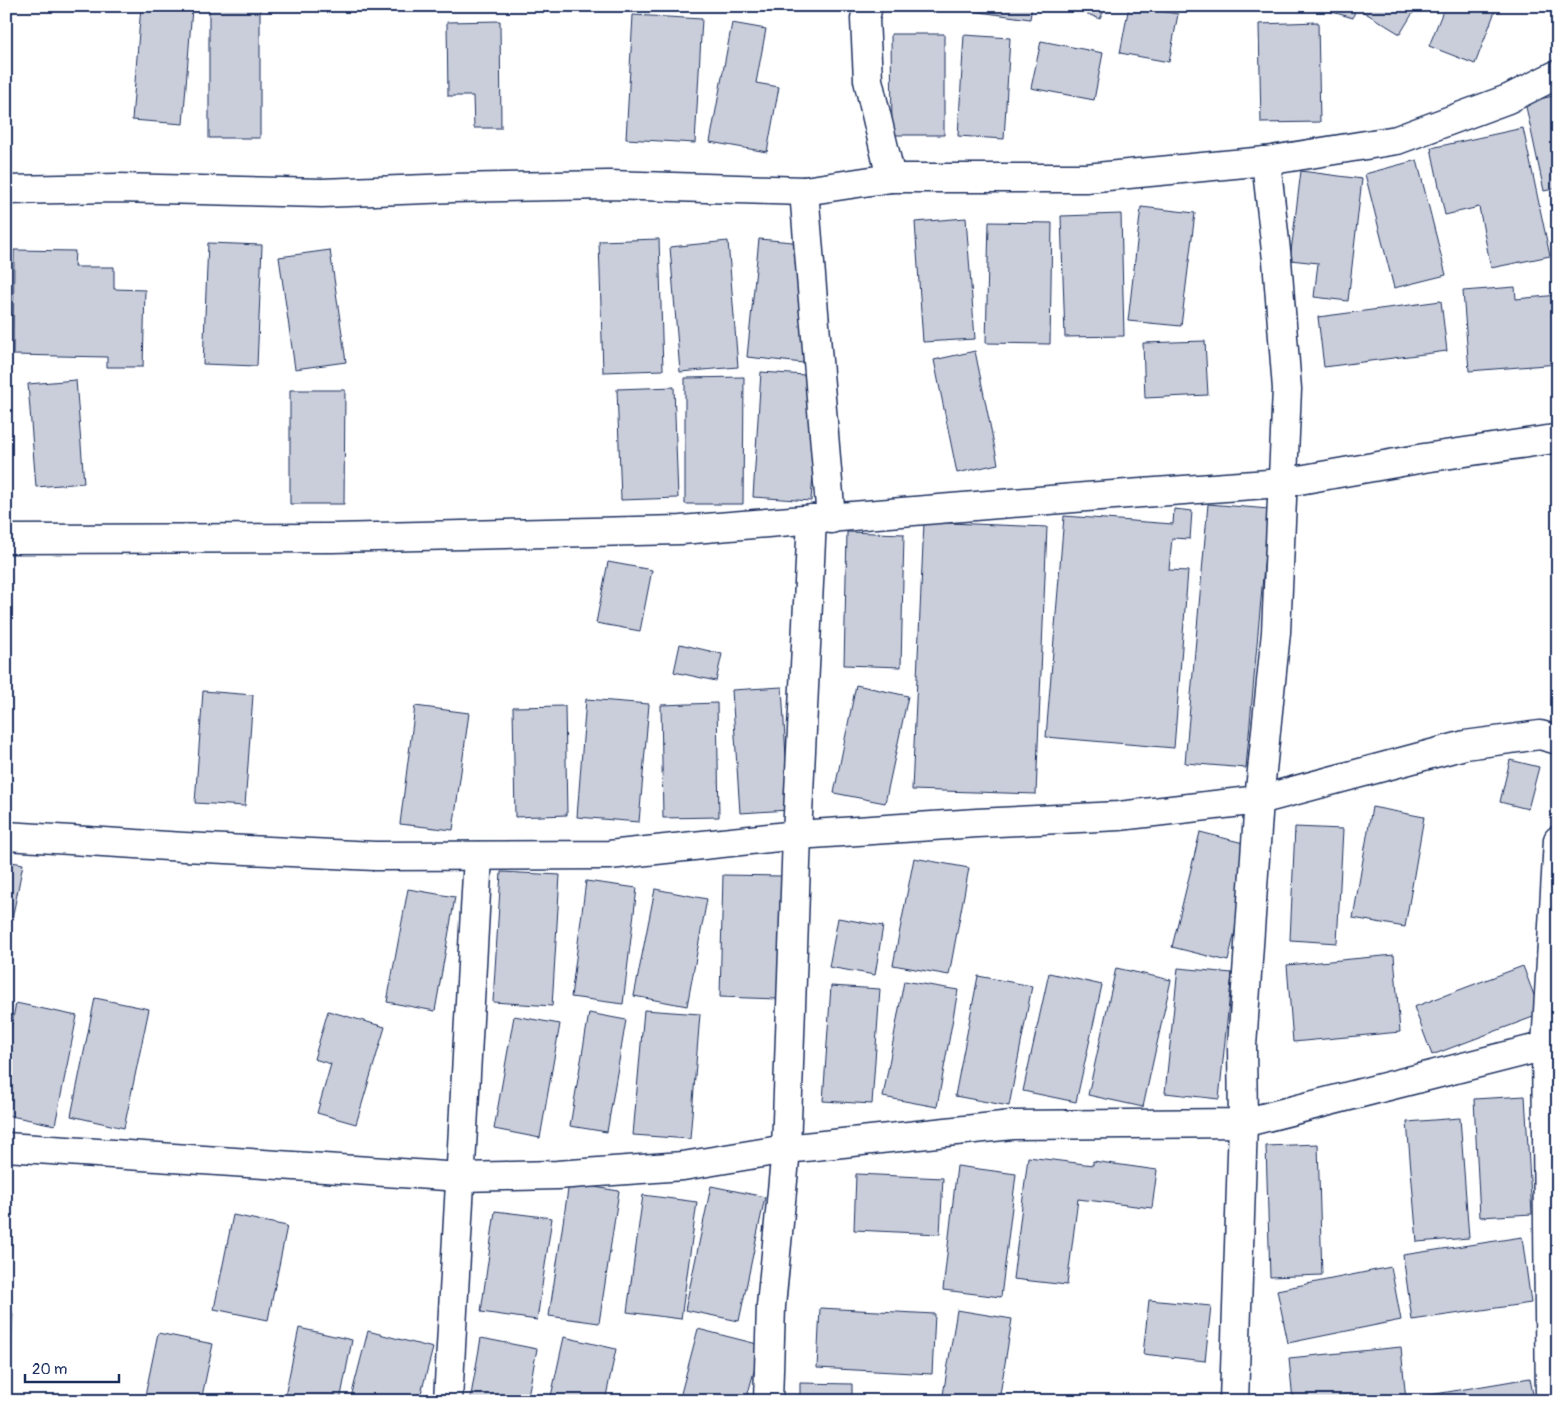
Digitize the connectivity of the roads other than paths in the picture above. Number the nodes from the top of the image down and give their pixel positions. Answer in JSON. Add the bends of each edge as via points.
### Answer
{"nodes":[{"id":1,"x":868,"y":6,"type":"edge"},
{"id":2,"x":1558,"y":74,"type":"edge"},
{"id":3,"x":1266,"y":160,"type":"junction"},
{"id":4,"x":891,"y":178,"type":"junction"},
{"id":5,"x":6,"y":190,"type":"edge"},
{"id":6,"x":804,"y":191,"type":"junction"},
{"id":7,"x":1554,"y":439,"type":"dead end"},
{"id":8,"x":1282,"y":483,"type":"junction"},
{"id":9,"x":821,"y":519,"type":"junction"},
{"id":10,"x":6,"y":539,"type":"edge"},
{"id":11,"x":1558,"y":740,"type":"edge"},
{"id":12,"x":1259,"y":800,"type":"junction"},
{"id":13,"x":798,"y":835,"type":"junction"},
{"id":14,"x":6,"y":836,"type":"edge"},
{"id":15,"x":1557,"y":853,"type":"edge"},
{"id":16,"x":478,"y":856,"type":"junction"},
{"id":17,"x":1546,"y":1046,"type":"junction"},
{"id":18,"x":1243,"y":1124,"type":"junction"},
{"id":19,"x":6,"y":1147,"type":"edge"},
{"id":20,"x":786,"y":1149,"type":"junction"},
{"id":21,"x":461,"y":1177,"type":"junction"},
{"id":22,"x":448,"y":1401,"type":"edge"},
{"id":23,"x":768,"y":1401,"type":"edge"},
{"id":24,"x":1234,"y":1401,"type":"edge"},
{"id":25,"x":1550,"y":1401,"type":"edge"}],
"edges":[{"from":1,"to":4,"type":"street","via":[[865,19],[868,80]]},
{"from":2,"to":3,"type":"street","via":[[1508,99],[1397,140]]},
{"from":3,"to":4,"type":"street","via":[[1086,178]]},
{"from":3,"to":8,"type":"street","via":[[1287,389]]},
{"from":4,"to":6,"type":"street"},
{"from":5,"to":6,"type":"street","via":[[118,188],[322,193],[609,185]]},
{"from":6,"to":9,"type":"street"},
{"from":7,"to":8,"type":"street"},
{"from":8,"to":9,"type":"street"},
{"from":8,"to":12,"type":"street","via":[[1276,632]]},
{"from":9,"to":10,"type":"street","via":[[662,531],[332,538]]},
{"from":9,"to":13,"type":"street"},
{"from":11,"to":12,"type":"street","via":[[1540,735],[1465,745]]},
{"from":12,"to":13,"type":"street","via":[[1119,816]]},
{"from":12,"to":18,"type":"street","via":[[1242,1046]]},
{"from":13,"to":16,"type":"street","via":[[609,855]]},
{"from":13,"to":20,"type":"street"},
{"from":14,"to":16,"type":"street","via":[[365,856]]},
{"from":15,"to":17,"type":"street"},
{"from":16,"to":21,"type":"street"},
{"from":17,"to":18,"type":"street"},
{"from":17,"to":25,"type":"street"},
{"from":18,"to":20,"type":"street","via":[[1012,1125]]},
{"from":18,"to":24,"type":"street"},
{"from":19,"to":21,"type":"street"},
{"from":20,"to":21,"type":"street","via":[[683,1166],[557,1175]]},
{"from":20,"to":23,"type":"street","via":[[771,1306]]},
{"from":21,"to":22,"type":"street"}]}
